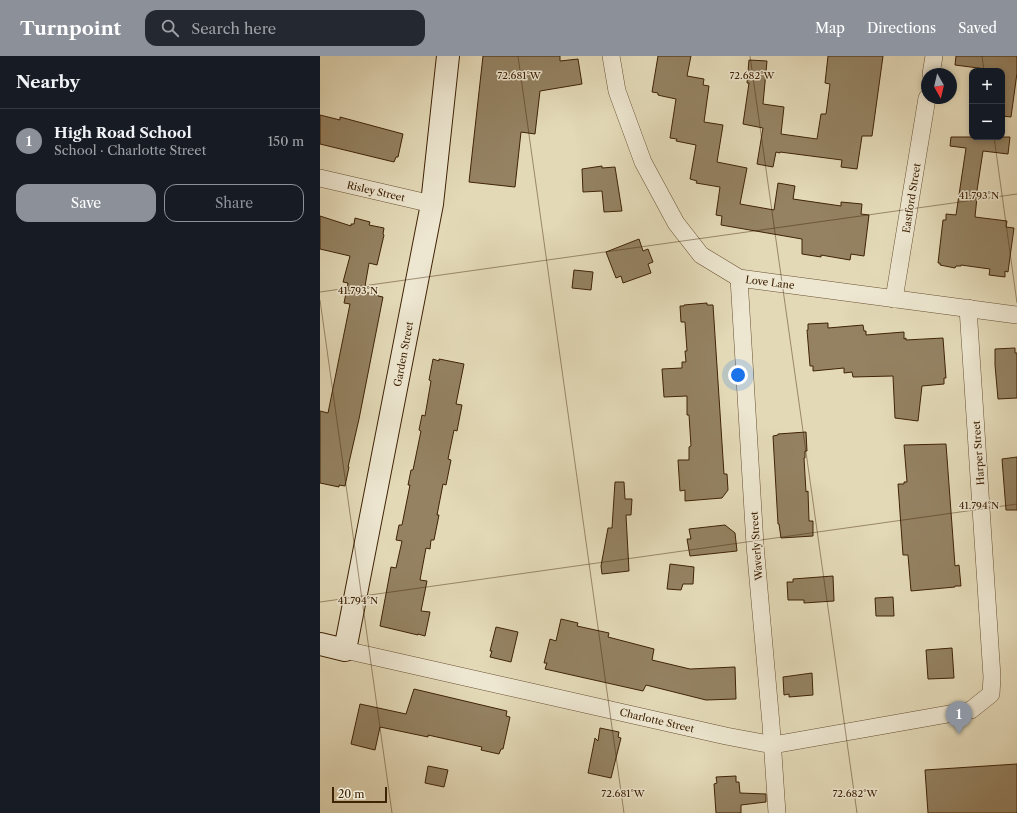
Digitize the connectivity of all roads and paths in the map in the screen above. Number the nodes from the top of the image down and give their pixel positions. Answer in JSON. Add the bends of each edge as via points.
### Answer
{"nodes":[{"id":1,"x":448,"y":56,"type":"edge"},
{"id":2,"x":611,"y":56,"type":"edge"},
{"id":3,"x":934,"y":56,"type":"edge"},
{"id":4,"x":933,"y":68,"type":"edge"},
{"id":5,"x":927,"y":104,"type":"edge"},
{"id":6,"x":320,"y":178,"type":"edge"},
{"id":7,"x":432,"y":204,"type":"junction"},
{"id":8,"x":739,"y":278,"type":"junction"},
{"id":9,"x":894,"y":299,"type":"junction"},
{"id":10,"x":968,"y":308,"type":"junction"},
{"id":11,"x":1017,"y":315,"type":"edge"},
{"id":12,"x":320,"y":644,"type":"edge"},
{"id":13,"x":345,"y":650,"type":"junction"},
{"id":14,"x":991,"y":694,"type":"joint"},
{"id":15,"x":773,"y":745,"type":"junction"},
{"id":16,"x":777,"y":813,"type":"edge"}],
"edges":[{"from":1,"to":7,"type":"street","name":"Garden Street"},
{"from":2,"to":8,"type":"street","name":"Love Lane","via":[[617,91],[643,162],[676,223],[701,255]]},
{"from":3,"to":4,"type":"street"},
{"from":5,"to":9,"type":"street","name":"Eastford Street"},
{"from":6,"to":7,"type":"street","name":"Risley Street"},
{"from":7,"to":13,"type":"street","name":"Garden Street"},
{"from":8,"to":9,"type":"street","name":"Love Lane"},
{"from":8,"to":15,"type":"street","name":"Waverly Street","via":[[755,545]]},
{"from":9,"to":10,"type":"street","name":"Love Lane"},
{"from":10,"to":11,"type":"street","name":"Love Lane"},
{"from":10,"to":14,"type":"street","name":"Harper Street","via":[[992,677]]},
{"from":12,"to":13,"type":"street","name":"Charlotte Street"},
{"from":13,"to":15,"type":"street","name":"Charlotte Street"},
{"from":14,"to":15,"type":"street","name":"Charlotte Street","via":[[971,710]]},
{"from":15,"to":16,"type":"street","name":"Waverly Street"}]}
